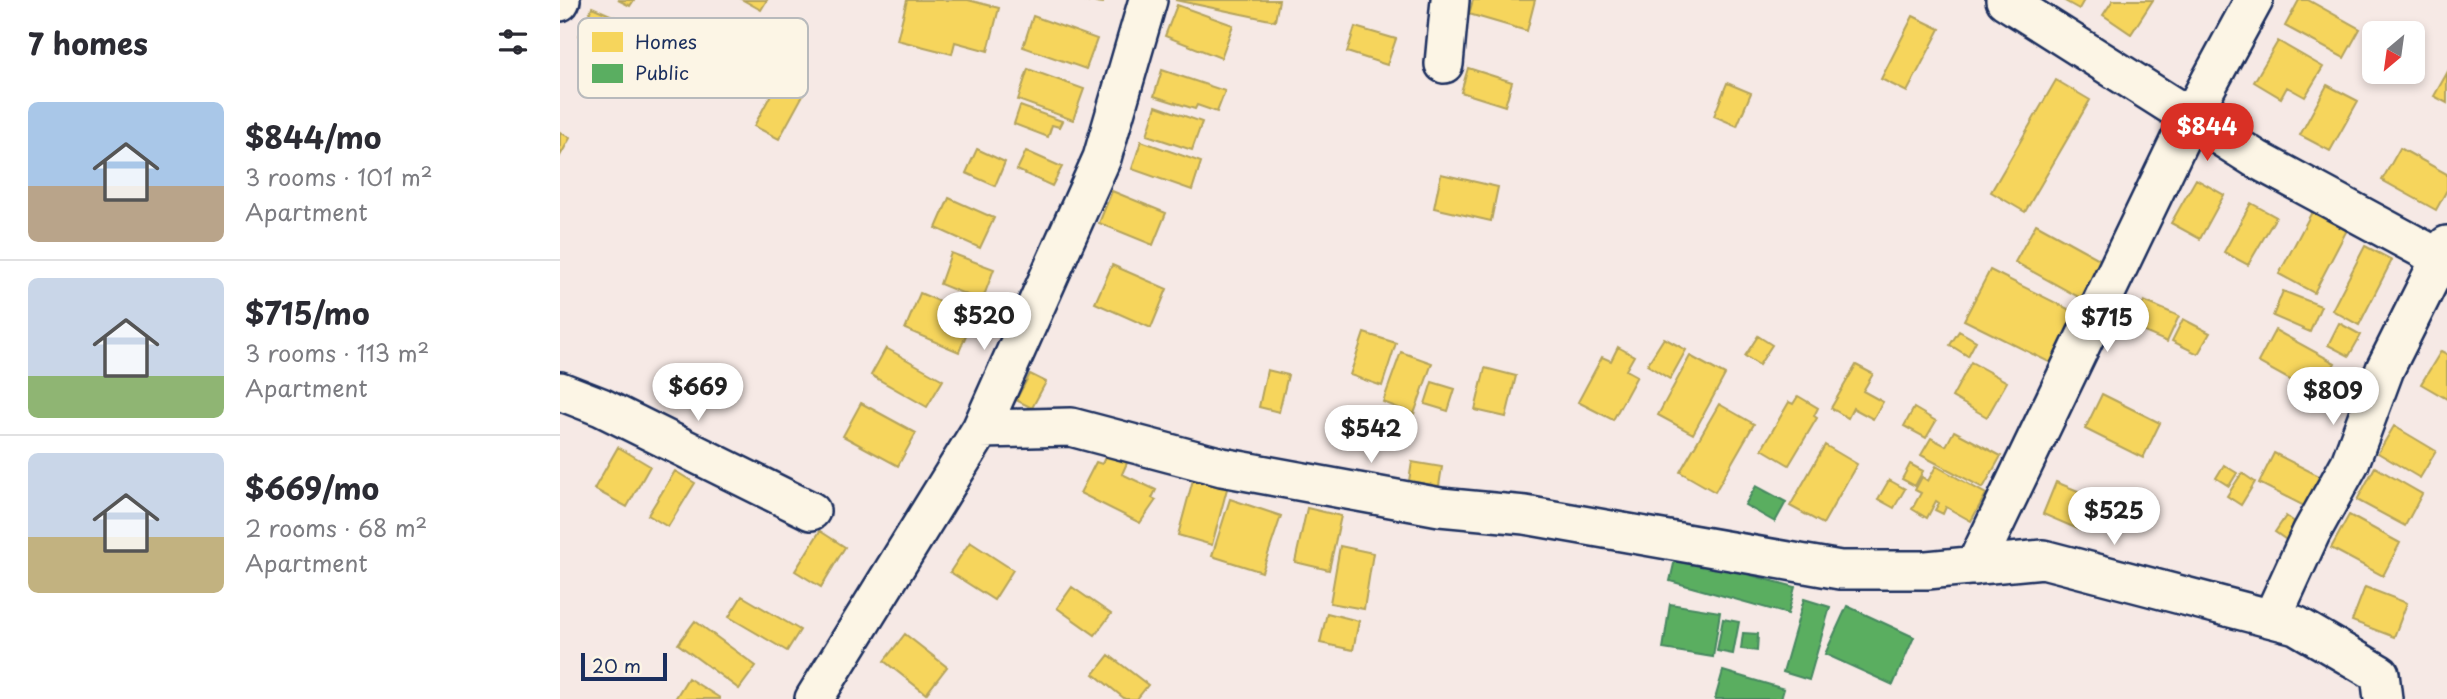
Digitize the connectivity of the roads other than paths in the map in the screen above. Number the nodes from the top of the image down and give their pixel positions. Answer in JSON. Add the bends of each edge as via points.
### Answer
{"nodes":[{"id":1,"x":1148,"y":0,"type":"edge"},
{"id":2,"x":1450,"y":0,"type":"edge"},
{"id":3,"x":2005,"y":0,"type":"edge"},
{"id":4,"x":2254,"y":0,"type":"edge"},
{"id":5,"x":1444,"y":64,"type":"dead end"},
{"id":6,"x":2190,"y":118,"type":"junction"},
{"id":7,"x":2445,"y":255,"type":"edge"},
{"id":8,"x":560,"y":391,"type":"edge"},
{"id":9,"x":981,"y":429,"type":"junction"},
{"id":10,"x":811,"y":511,"type":"dead end"},
{"id":11,"x":1975,"y":566,"type":"junction"},
{"id":12,"x":2272,"y":618,"type":"junction"},
{"id":13,"x":814,"y":699,"type":"edge"},
{"id":14,"x":2383,"y":699,"type":"edge"}],
"edges":[{"from":1,"to":9,"type":"street","via":[[1102,158]]},
{"from":2,"to":5,"type":"street"},
{"from":3,"to":6,"type":"street"},
{"from":4,"to":6,"type":"street"},
{"from":6,"to":7,"type":"street","via":[[2256,159]]},
{"from":6,"to":11,"type":"street"},
{"from":7,"to":12,"type":"street","via":[[2385,369],[2350,463]]},
{"from":8,"to":10,"type":"street"},
{"from":9,"to":11,"type":"street","via":[[1071,427],[1222,467],[1440,507],[1525,515],[1840,570]]},
{"from":9,"to":13,"type":"street"},
{"from":11,"to":12,"type":"street","via":[[2043,559]]},
{"from":12,"to":14,"type":"street","via":[[2296,625],[2380,674]]}]}
